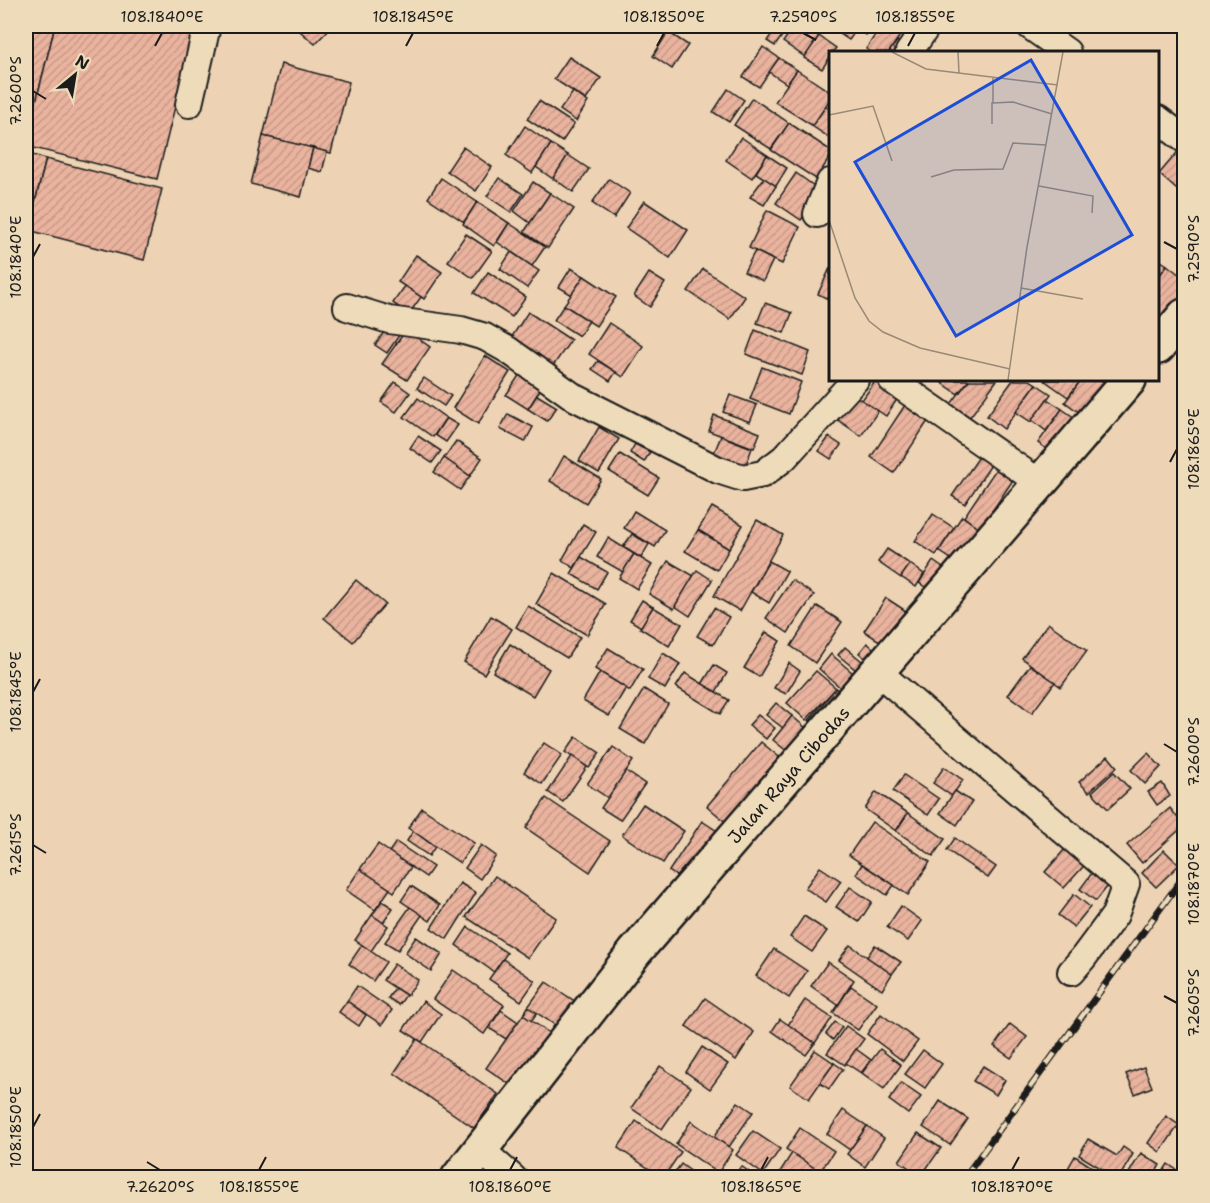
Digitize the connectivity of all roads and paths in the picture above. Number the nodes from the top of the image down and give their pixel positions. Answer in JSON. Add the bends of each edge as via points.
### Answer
{"nodes":[{"id":1,"x":207,"y":26,"type":"edge"},
{"id":2,"x":927,"y":26,"type":"edge"},
{"id":3,"x":1030,"y":26,"type":"edge"},
{"id":4,"x":910,"y":51,"type":"edge"},
{"id":5,"x":1066,"y":51,"type":"edge"},
{"id":6,"x":189,"y":104,"type":"dead end"},
{"id":7,"x":1159,"y":120,"type":"edge"},
{"id":8,"x":1185,"y":139,"type":"edge"},
{"id":9,"x":829,"y":186,"type":"edge"},
{"id":10,"x":817,"y":213,"type":"dead end"},
{"id":11,"x":347,"y":307,"type":"dead end"},
{"id":12,"x":1185,"y":316,"type":"edge"},
{"id":13,"x":1159,"y":343,"type":"edge"},
{"id":14,"x":854,"y":381,"type":"edge"},
{"id":15,"x":893,"y":381,"type":"edge"},
{"id":16,"x":1129,"y":381,"type":"edge"},
{"id":17,"x":1040,"y":483,"type":"junction"},
{"id":18,"x":878,"y":672,"type":"junction"},
{"id":19,"x":1071,"y":972,"type":"dead end"},
{"id":20,"x":480,"y":1149,"type":"junction"},
{"id":21,"x":458,"y":1178,"type":"edge"},
{"id":22,"x":513,"y":1178,"type":"edge"}],
"edges":[{"from":1,"to":6,"type":"street"},
{"from":2,"to":4,"type":"street"},
{"from":3,"to":5,"type":"street"},
{"from":7,"to":8,"type":"street"},
{"from":9,"to":10,"type":"street"},
{"from":11,"to":14,"type":"street","via":[[389,320],[485,337],[574,397],[718,470],[743,478],[763,474],[784,458]]},
{"from":12,"to":13,"type":"highway"},
{"from":15,"to":17,"type":"street"},
{"from":16,"to":17,"type":"highway","name":"Jalan Raya Cibodas"},
{"from":17,"to":18,"type":"highway","name":"Jalan Raya Cibodas"},
{"from":18,"to":19,"type":"street","via":[[1126,884],[1115,915]]},
{"from":18,"to":20,"type":"highway","name":"Jalan Raya Cibodas","via":[[635,952]]},
{"from":20,"to":21,"type":"highway","name":"Jalan Raya Cibodas"},
{"from":20,"to":22,"type":"street"}]}
